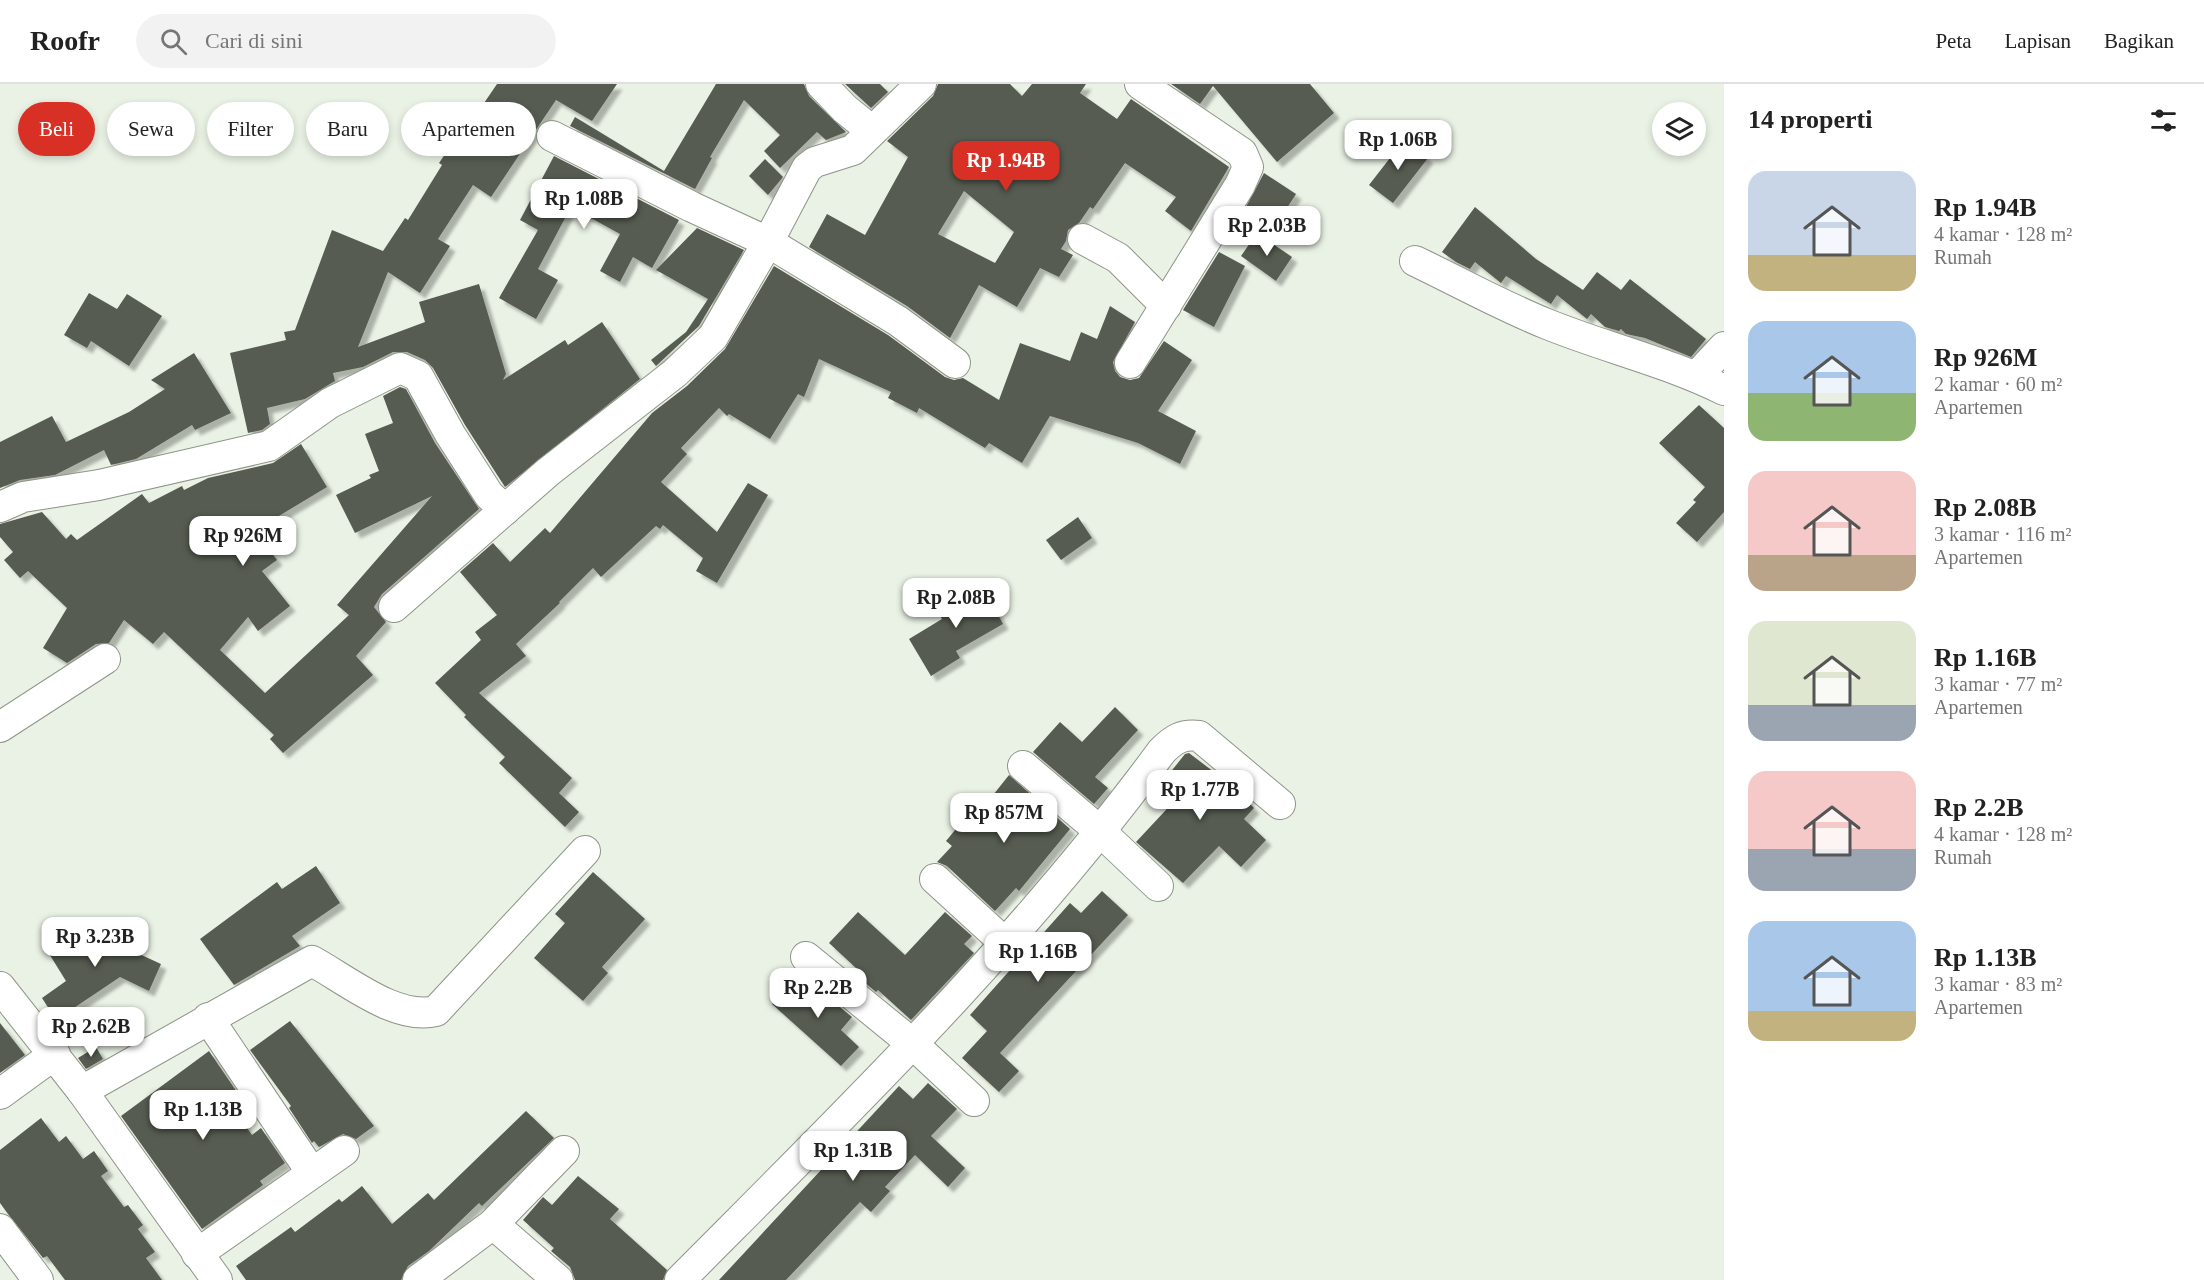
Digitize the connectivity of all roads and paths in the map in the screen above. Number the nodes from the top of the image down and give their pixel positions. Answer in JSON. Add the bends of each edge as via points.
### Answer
{"nodes":[{"id":1,"x":821,"y":84,"type":"edge"},
{"id":2,"x":921,"y":84,"type":"edge"},
{"id":3,"x":1140,"y":84,"type":"edge"},
{"id":4,"x":872,"y":131,"type":"junction"},
{"id":5,"x":552,"y":136,"type":"dead end"},
{"id":6,"x":1083,"y":239,"type":"dead end"},
{"id":7,"x":768,"y":242,"type":"junction"},
{"id":8,"x":1415,"y":261,"type":"dead end"},
{"id":9,"x":1166,"y":306,"type":"junction"},
{"id":10,"x":1724,"y":347,"type":"edge"},
{"id":11,"x":955,"y":363,"type":"dead end"},
{"id":12,"x":1130,"y":363,"type":"dead end"},
{"id":13,"x":1697,"y":376,"type":"junction"},
{"id":14,"x":1724,"y":390,"type":"edge"},
{"id":15,"x":0,"y":507,"type":"edge"},
{"id":16,"x":505,"y":510,"type":"junction"},
{"id":17,"x":394,"y":607,"type":"dead end"},
{"id":18,"x":105,"y":659,"type":"dead end"},
{"id":19,"x":2,"y":722,"type":"edge"},
{"id":20,"x":1023,"y":766,"type":"dead end"},
{"id":21,"x":1280,"y":804,"type":"dead end"},
{"id":22,"x":1102,"y":833,"type":"junction"},
{"id":23,"x":585,"y":851,"type":"dead end"},
{"id":24,"x":935,"y":879,"type":"dead end"},
{"id":25,"x":1158,"y":886,"type":"dead end"},
{"id":26,"x":1005,"y":943,"type":"junction"},
{"id":27,"x":806,"y":957,"type":"dead end"},
{"id":28,"x":0,"y":987,"type":"edge"},
{"id":29,"x":208,"y":1018,"type":"junction"},
{"id":30,"x":914,"y":1046,"type":"junction"},
{"id":31,"x":55,"y":1054,"type":"junction"},
{"id":32,"x":82,"y":1091,"type":"junction"},
{"id":33,"x":0,"y":1094,"type":"edge"},
{"id":34,"x":974,"y":1101,"type":"dead end"},
{"id":35,"x":344,"y":1151,"type":"dead end"},
{"id":36,"x":564,"y":1151,"type":"dead end"},
{"id":37,"x":312,"y":1173,"type":"junction"},
{"id":38,"x":493,"y":1224,"type":"junction"},
{"id":39,"x":0,"y":1229,"type":"edge"},
{"id":40,"x":198,"y":1254,"type":"junction"},
{"id":41,"x":38,"y":1280,"type":"edge"},
{"id":42,"x":217,"y":1280,"type":"edge"},
{"id":43,"x":418,"y":1280,"type":"edge"},
{"id":44,"x":558,"y":1280,"type":"edge"},
{"id":45,"x":680,"y":1280,"type":"edge"}],
"edges":[{"from":1,"to":4,"type":"street"},
{"from":2,"to":4,"type":"street"},
{"from":3,"to":9,"type":"street","via":[[1242,153],[1248,167]]},
{"from":4,"to":7,"type":"street","via":[[853,150],[814,162],[807,168]]},
{"from":5,"to":7,"type":"street"},
{"from":6,"to":9,"type":"street","via":[[1118,258]]},
{"from":7,"to":11,"type":"street","via":[[898,321]]},
{"from":7,"to":16,"type":"street","via":[[713,337],[675,374]]},
{"from":8,"to":13,"type":"street","via":[[1545,323],[1619,352]]},
{"from":9,"to":12,"type":"street"},
{"from":10,"to":13,"type":"street"},
{"from":13,"to":14,"type":"street"},
{"from":15,"to":16,"type":"street","via":[[23,497],[99,485],[269,446],[330,403],[400,368],[418,376],[489,495]]},
{"from":16,"to":17,"type":"street"},
{"from":18,"to":19,"type":"street"},
{"from":20,"to":22,"type":"street"},
{"from":21,"to":22,"type":"street","via":[[1199,736],[1186,735],[1173,740],[1162,751]]},
{"from":22,"to":25,"type":"street"},
{"from":22,"to":26,"type":"street"},
{"from":23,"to":29,"type":"street","via":[[436,1011],[420,1015],[400,1011],[312,961]]},
{"from":24,"to":26,"type":"street"},
{"from":26,"to":30,"type":"street"},
{"from":27,"to":30,"type":"street"},
{"from":28,"to":31,"type":"street"},
{"from":29,"to":32,"type":"street"},
{"from":29,"to":37,"type":"street"},
{"from":30,"to":34,"type":"street"},
{"from":30,"to":45,"type":"street"},
{"from":31,"to":32,"type":"street"},
{"from":31,"to":33,"type":"street"},
{"from":32,"to":40,"type":"street"},
{"from":35,"to":37,"type":"street"},
{"from":36,"to":38,"type":"street"},
{"from":37,"to":40,"type":"street"},
{"from":38,"to":43,"type":"street"},
{"from":38,"to":44,"type":"street"},
{"from":39,"to":41,"type":"street"},
{"from":40,"to":42,"type":"street"}]}
